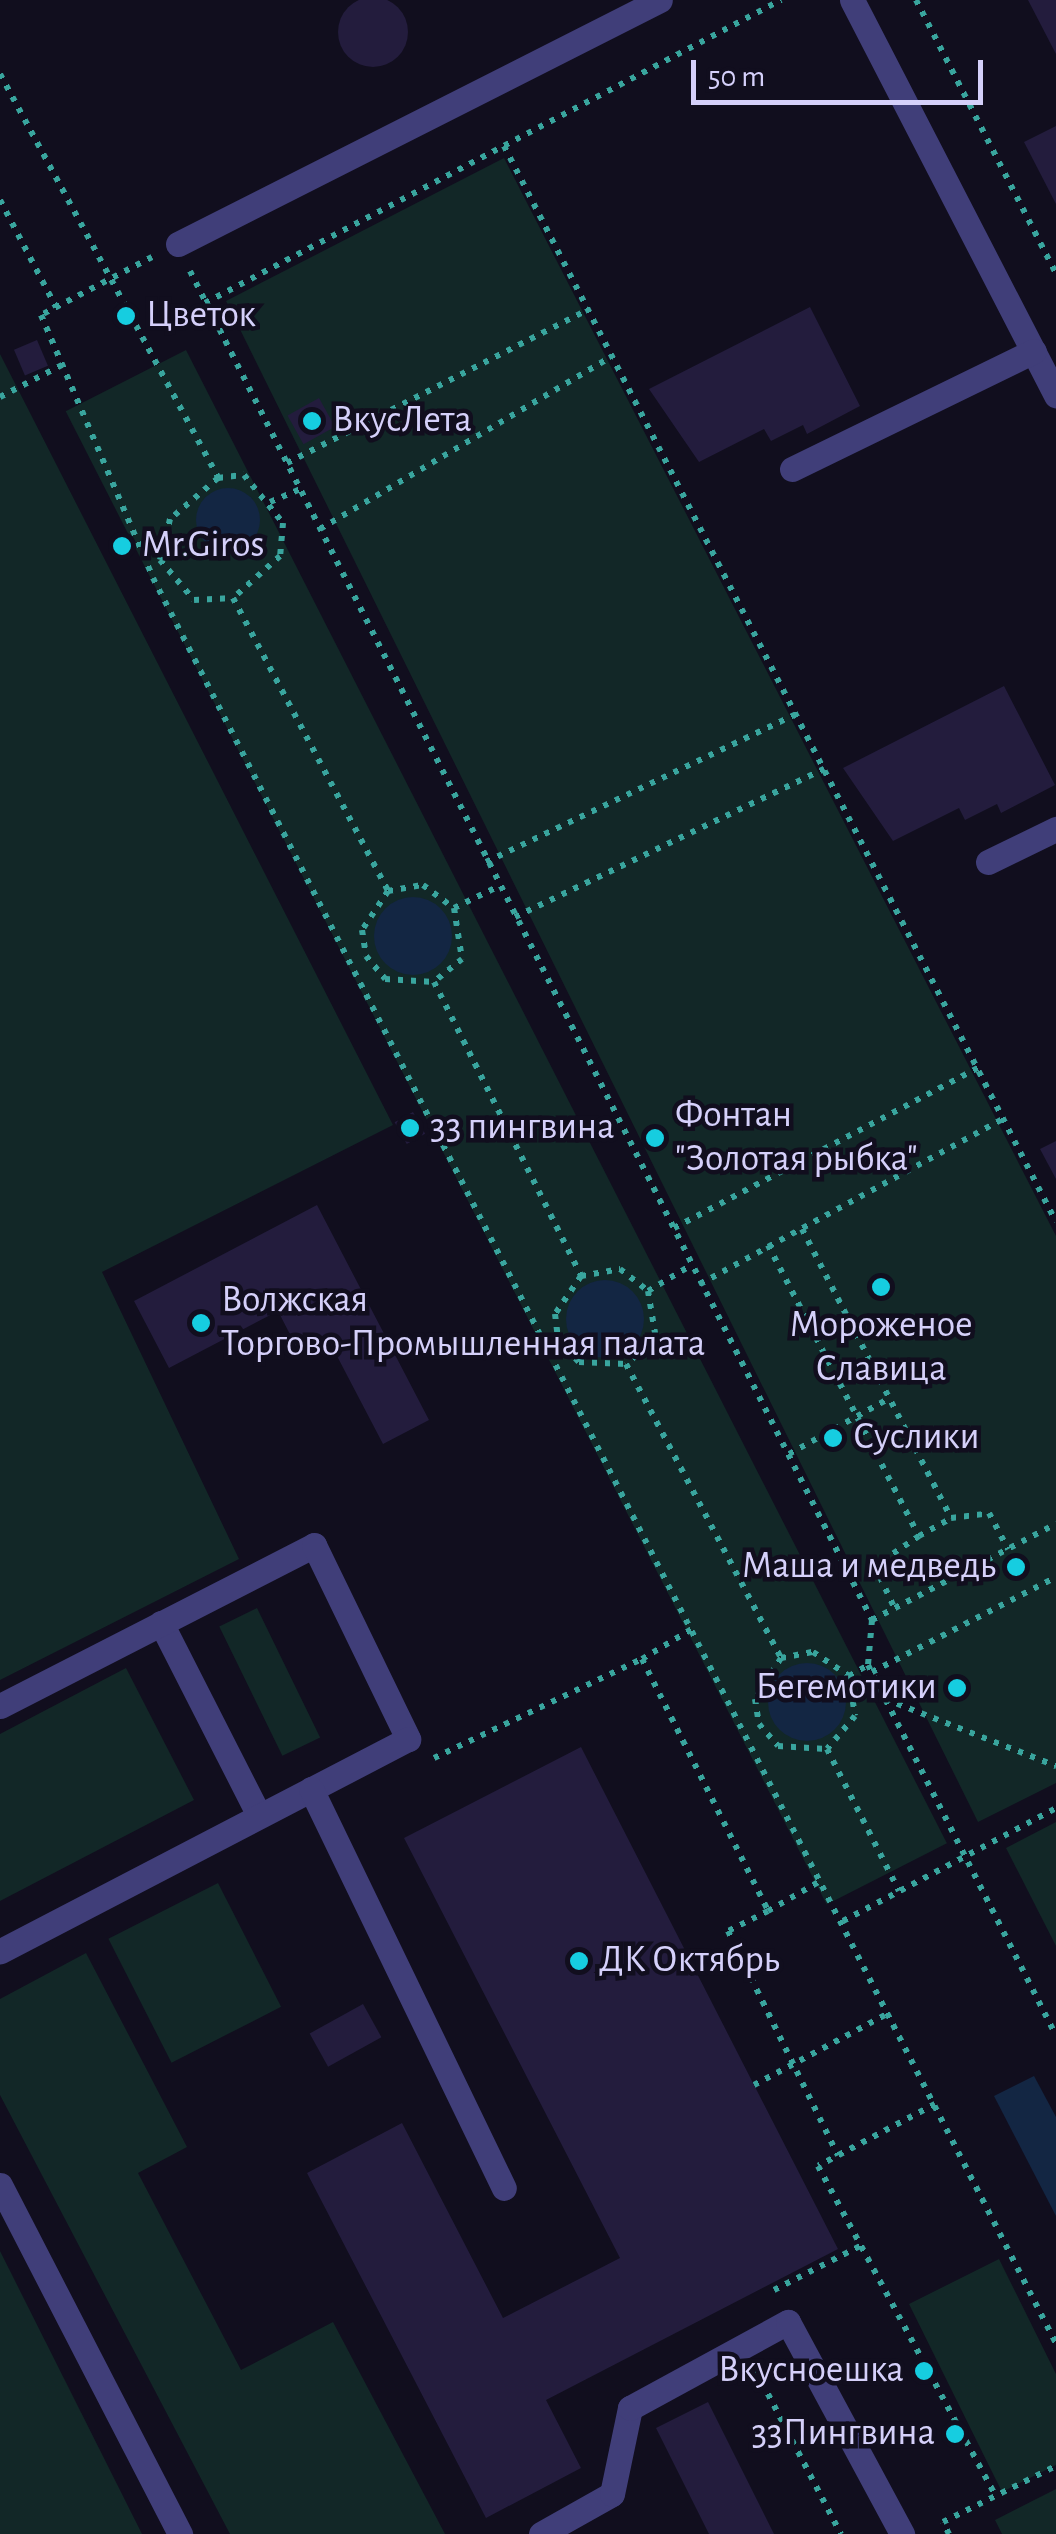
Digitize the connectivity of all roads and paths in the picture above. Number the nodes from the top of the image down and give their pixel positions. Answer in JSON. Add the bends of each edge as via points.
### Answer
{"nodes":[{"id":1,"x":660,"y":0,"type":"edge"},
{"id":2,"x":781,"y":0,"type":"edge"},
{"id":3,"x":852,"y":0,"type":"edge"},
{"id":4,"x":916,"y":0,"type":"edge"},
{"id":5,"x":0,"y":74,"type":"edge"},
{"id":6,"x":504,"y":146,"type":"junction"},
{"id":7,"x":0,"y":200,"type":"edge"},
{"id":8,"x":178,"y":244,"type":"junction"},
{"id":9,"x":1056,"y":274,"type":"edge"},
{"id":10,"x":110,"y":279,"type":"junction"},
{"id":11,"x":204,"y":303,"type":"junction"},
{"id":12,"x":56,"y":308,"type":"junction"},
{"id":13,"x":589,"y":309,"type":"junction"},
{"id":14,"x":1034,"y":351,"type":"junction"},
{"id":15,"x":612,"y":356,"type":"junction"},
{"id":16,"x":62,"y":365,"type":"junction"},
{"id":17,"x":1056,"y":395,"type":"edge"},
{"id":18,"x":0,"y":397,"type":"edge"},
{"id":19,"x":287,"y":463,"type":"junction"},
{"id":20,"x":792,"y":468,"type":"dead end"},
{"id":21,"x":218,"y":478,"type":"junction"},
{"id":22,"x":300,"y":490,"type":"junction"},
{"id":23,"x":270,"y":502,"type":"junction"},
{"id":24,"x":320,"y":529,"type":"junction"},
{"id":25,"x":163,"y":571,"type":"junction"},
{"id":26,"x":153,"y":578,"type":"junction"},
{"id":27,"x":233,"y":598,"type":"junction"},
{"id":28,"x":796,"y":714,"type":"junction"},
{"id":29,"x":824,"y":769,"type":"junction"},
{"id":30,"x":1056,"y":829,"type":"edge"},
{"id":31,"x":486,"y":862,"type":"junction"},
{"id":32,"x":988,"y":862,"type":"dead end"},
{"id":33,"x":496,"y":887,"type":"junction"},
{"id":34,"x":388,"y":892,"type":"junction"},
{"id":35,"x":454,"y":908,"type":"junction"},
{"id":36,"x":515,"y":916,"type":"junction"},
{"id":37,"x":366,"y":956,"type":"junction"},
{"id":38,"x":351,"y":964,"type":"junction"},
{"id":39,"x":434,"y":982,"type":"junction"},
{"id":40,"x":978,"y":1068,"type":"junction"},
{"id":41,"x":1004,"y":1119,"type":"junction"},
{"id":42,"x":1056,"y":1222,"type":"edge"},
{"id":43,"x":674,"y":1228,"type":"junction"},
{"id":44,"x":802,"y":1229,"type":"junction"},
{"id":45,"x":768,"y":1245,"type":"junction"},
{"id":46,"x":690,"y":1266,"type":"junction"},
{"id":47,"x":580,"y":1276,"type":"junction"},
{"id":48,"x":700,"y":1284,"type":"junction"},
{"id":49,"x":648,"y":1291,"type":"junction"},
{"id":50,"x":558,"y":1339,"type":"junction"},
{"id":51,"x":547,"y":1346,"type":"junction"},
{"id":52,"x":626,"y":1364,"type":"junction"},
{"id":53,"x":890,"y":1398,"type":"junction"},
{"id":54,"x":857,"y":1416,"type":"junction"},
{"id":55,"x":789,"y":1454,"type":"junction"},
{"id":56,"x":951,"y":1518,"type":"junction"},
{"id":57,"x":1056,"y":1524,"type":"edge"},
{"id":58,"x":919,"y":1536,"type":"junction"},
{"id":59,"x":1008,"y":1550,"type":"junction"},
{"id":60,"x":1056,"y":1576,"type":"edge"},
{"id":61,"x":894,"y":1607,"type":"junction"},
{"id":62,"x":872,"y":1620,"type":"junction"},
{"id":63,"x":162,"y":1623,"type":"junction"},
{"id":64,"x":692,"y":1630,"type":"junction"},
{"id":65,"x":781,"y":1658,"type":"junction"},
{"id":66,"x":642,"y":1659,"type":"junction"},
{"id":67,"x":870,"y":1668,"type":"junction"},
{"id":68,"x":850,"y":1676,"type":"junction"},
{"id":69,"x":885,"y":1700,"type":"junction"},
{"id":70,"x":0,"y":1706,"type":"edge"},
{"id":71,"x":760,"y":1724,"type":"junction"},
{"id":72,"x":745,"y":1732,"type":"junction"},
{"id":73,"x":827,"y":1749,"type":"junction"},
{"id":74,"x":420,"y":1764,"type":"dead end"},
{"id":75,"x":1056,"y":1766,"type":"edge"},
{"id":76,"x":312,"y":1788,"type":"junction"},
{"id":77,"x":1056,"y":1808,"type":"edge"},
{"id":78,"x":259,"y":1815,"type":"junction"},
{"id":79,"x":966,"y":1856,"type":"junction"},
{"id":80,"x":822,"y":1880,"type":"junction"},
{"id":81,"x":899,"y":1891,"type":"junction"},
{"id":82,"x":768,"y":1911,"type":"junction"},
{"id":83,"x":843,"y":1921,"type":"junction"},
{"id":84,"x":0,"y":1951,"type":"edge"},
{"id":85,"x":889,"y":2013,"type":"junction"},
{"id":86,"x":1056,"y":2035,"type":"edge"},
{"id":87,"x":794,"y":2064,"type":"junction"},
{"id":88,"x":754,"y":2085,"type":"dead end"},
{"id":89,"x":935,"y":2104,"type":"junction"},
{"id":90,"x":838,"y":2156,"type":"junction"},
{"id":91,"x":0,"y":2185,"type":"edge"},
{"id":92,"x":504,"y":2188,"type":"dead end"},
{"id":93,"x":1056,"y":2343,"type":"edge"},
{"id":94,"x":743,"y":2347,"type":"junction"},
{"id":95,"x":1056,"y":2466,"type":"edge"},
{"id":96,"x":996,"y":2496,"type":"junction"},
{"id":97,"x":180,"y":2534,"type":"edge"},
{"id":98,"x":541,"y":2534,"type":"edge"},
{"id":99,"x":841,"y":2534,"type":"edge"},
{"id":100,"x":902,"y":2534,"type":"edge"},
{"id":101,"x":949,"y":2534,"type":"edge"}],
"edges":[{"from":1,"to":8,"type":"street"},
{"from":2,"to":6,"type":"path"},
{"from":3,"to":14,"type":"street"},
{"from":4,"to":9,"type":"path"},
{"from":5,"to":10,"type":"path"},
{"from":6,"to":11,"type":"path"},
{"from":6,"to":13,"type":"path"},
{"from":7,"to":12,"type":"path"},
{"from":8,"to":10,"type":"path"},
{"from":8,"to":11,"type":"path"},
{"from":10,"to":12,"type":"path"},
{"from":10,"to":21,"type":"path"},
{"from":11,"to":19,"type":"path"},
{"from":12,"to":16,"type":"path","via":[[41,315]]},
{"from":13,"to":15,"type":"path"},
{"from":13,"to":19,"type":"path"},
{"from":14,"to":17,"type":"street"},
{"from":14,"to":20,"type":"street"},
{"from":15,"to":24,"type":"path"},
{"from":15,"to":28,"type":"path"},
{"from":16,"to":18,"type":"path"},
{"from":16,"to":26,"type":"path"},
{"from":19,"to":22,"type":"path"},
{"from":21,"to":23,"type":"path","via":[[244,475]]},
{"from":21,"to":25,"type":"path","via":[[170,519]]},
{"from":22,"to":23,"type":"path"},
{"from":22,"to":24,"type":"path"},
{"from":23,"to":27,"type":"path","via":[[283,523],[280,556]]},
{"from":24,"to":31,"type":"path"},
{"from":25,"to":26,"type":"path"},
{"from":25,"to":27,"type":"path","via":[[194,600]]},
{"from":26,"to":38,"type":"path"},
{"from":27,"to":34,"type":"path"},
{"from":28,"to":29,"type":"path"},
{"from":28,"to":31,"type":"path"},
{"from":29,"to":36,"type":"path"},
{"from":29,"to":40,"type":"path"},
{"from":30,"to":32,"type":"street"},
{"from":31,"to":33,"type":"path"},
{"from":33,"to":35,"type":"path"},
{"from":33,"to":36,"type":"path"},
{"from":34,"to":35,"type":"path","via":[[423,886]]},
{"from":34,"to":37,"type":"path","via":[[366,919]]},
{"from":35,"to":39,"type":"path","via":[[462,958]]},
{"from":36,"to":43,"type":"path"},
{"from":37,"to":38,"type":"path"},
{"from":37,"to":39,"type":"path","via":[[385,978]]},
{"from":38,"to":51,"type":"path"},
{"from":39,"to":47,"type":"path"},
{"from":40,"to":41,"type":"path"},
{"from":40,"to":43,"type":"path"},
{"from":41,"to":42,"type":"path"},
{"from":41,"to":44,"type":"path"},
{"from":43,"to":46,"type":"path"},
{"from":44,"to":45,"type":"path"},
{"from":44,"to":53,"type":"path"},
{"from":45,"to":48,"type":"path"},
{"from":45,"to":54,"type":"path"},
{"from":46,"to":48,"type":"path"},
{"from":46,"to":49,"type":"path"},
{"from":47,"to":49,"type":"path","via":[[620,1269]]},
{"from":47,"to":50,"type":"path","via":[[555,1314]]},
{"from":48,"to":55,"type":"path"},
{"from":49,"to":52,"type":"path","via":[[656,1340]]},
{"from":50,"to":51,"type":"path"},
{"from":50,"to":52,"type":"path","via":[[579,1362]]},
{"from":51,"to":64,"type":"path"},
{"from":52,"to":65,"type":"path"},
{"from":53,"to":54,"type":"path"},
{"from":53,"to":56,"type":"path"},
{"from":54,"to":55,"type":"path"},
{"from":54,"to":58,"type":"path"},
{"from":55,"to":62,"type":"path"},
{"from":56,"to":58,"type":"path"},
{"from":56,"to":59,"type":"path","via":[[989,1513]]},
{"from":57,"to":59,"type":"path"},
{"from":58,"to":61,"type":"path","via":[[888,1557],[880,1578]]},
{"from":59,"to":61,"type":"path"},
{"from":60,"to":67,"type":"path"},
{"from":61,"to":62,"type":"path"},
{"from":62,"to":67,"type":"path"},
{"from":63,"to":70,"type":"street"},
{"from":63,"to":76,"type":"street","via":[[314,1544],[408,1738]]},
{"from":63,"to":78,"type":"street"},
{"from":64,"to":66,"type":"path"},
{"from":64,"to":72,"type":"path"},
{"from":65,"to":68,"type":"path","via":[[813,1652]]},
{"from":65,"to":71,"type":"path","via":[[755,1699]]},
{"from":66,"to":74,"type":"path"},
{"from":66,"to":82,"type":"path"},
{"from":67,"to":68,"type":"path"},
{"from":67,"to":69,"type":"path"},
{"from":68,"to":73,"type":"path","via":[[855,1716]]},
{"from":69,"to":75,"type":"path"},
{"from":69,"to":79,"type":"path"},
{"from":71,"to":72,"type":"path"},
{"from":71,"to":73,"type":"path","via":[[778,1746]]},
{"from":72,"to":80,"type":"path"},
{"from":73,"to":81,"type":"path"},
{"from":76,"to":78,"type":"street"},
{"from":76,"to":92,"type":"street"},
{"from":77,"to":79,"type":"path"},
{"from":78,"to":84,"type":"street"},
{"from":79,"to":81,"type":"path"},
{"from":79,"to":86,"type":"path"},
{"from":80,"to":82,"type":"path"},
{"from":80,"to":83,"type":"path"},
{"from":81,"to":83,"type":"path"},
{"from":82,"to":87,"type":"path","via":[[728,1931]]},
{"from":83,"to":85,"type":"path"},
{"from":85,"to":87,"type":"path"},
{"from":85,"to":89,"type":"path"},
{"from":87,"to":88,"type":"path"},
{"from":87,"to":90,"type":"path"},
{"from":89,"to":90,"type":"path"},
{"from":89,"to":93,"type":"path"},
{"from":90,"to":96,"type":"path","via":[[818,2166]]},
{"from":91,"to":97,"type":"street"},
{"from":94,"to":98,"type":"street","via":[[630,2408],[612,2494]]},
{"from":94,"to":99,"type":"path"},
{"from":94,"to":100,"type":"street","via":[[788,2322]]},
{"from":95,"to":96,"type":"path"},
{"from":96,"to":101,"type":"path","via":[[943,2522]]}]}
